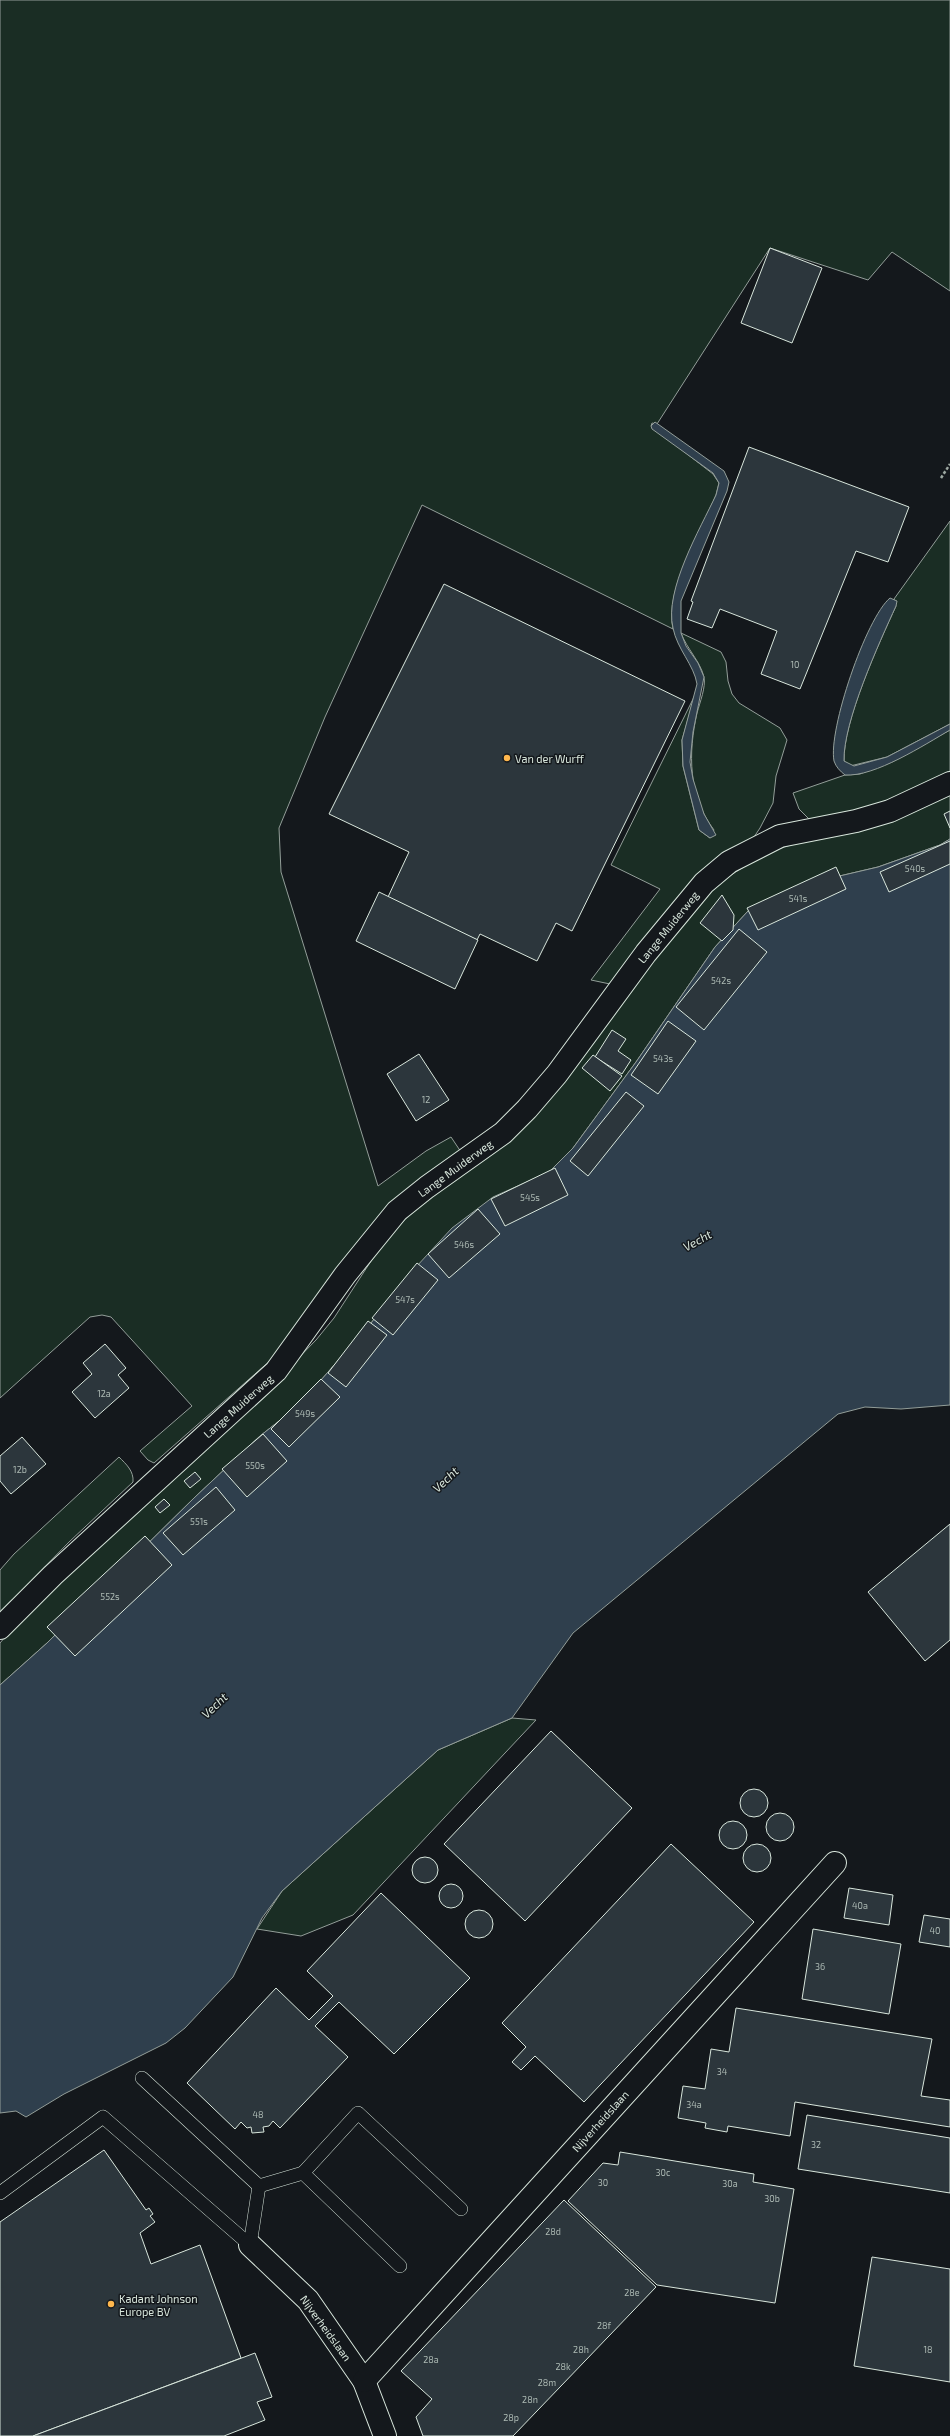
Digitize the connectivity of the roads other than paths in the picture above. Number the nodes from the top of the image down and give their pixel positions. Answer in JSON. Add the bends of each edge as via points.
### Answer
{"nodes":[{"id":1,"x":950,"y":782,"type":"edge"},
{"id":2,"x":0,"y":1628,"type":"edge"},
{"id":3,"x":835,"y":1863,"type":"dead end"},
{"id":4,"x":142,"y":2078,"type":"dead end"},
{"id":5,"x":303,"y":2173,"type":"junction"},
{"id":6,"x":259,"y":2186,"type":"junction"},
{"id":7,"x":0,"y":2193,"type":"edge"},
{"id":8,"x":461,"y":2209,"type":"dead end"},
{"id":9,"x":250,"y":2246,"type":"junction"},
{"id":10,"x":400,"y":2266,"type":"dead end"},
{"id":11,"x":364,"y":2381,"type":"junction"},
{"id":12,"x":385,"y":2436,"type":"edge"}],
"edges":[{"from":1,"to":2,"type":"street","name":"Lange Muiderweg","via":[[890,811],[856,821],[780,836],[729,862],[704,883],[646,953],[557,1074],[527,1109],[502,1133],[397,1211],[276,1371],[53,1575]]},
{"from":3,"to":11,"type":"street","name":"Nijverheidslaan"},
{"from":4,"to":6,"type":"lane"},
{"from":5,"to":6,"type":"lane"},
{"from":5,"to":8,"type":"lane","via":[[358,2112]]},
{"from":5,"to":10,"type":"lane"},
{"from":6,"to":9,"type":"lane"},
{"from":7,"to":9,"type":"lane","via":[[103,2117]]},
{"from":9,"to":11,"type":"street","name":"Nijverheidslaan","via":[[308,2300]]},
{"from":11,"to":12,"type":"street","name":"Nijverheidslaan"}]}
